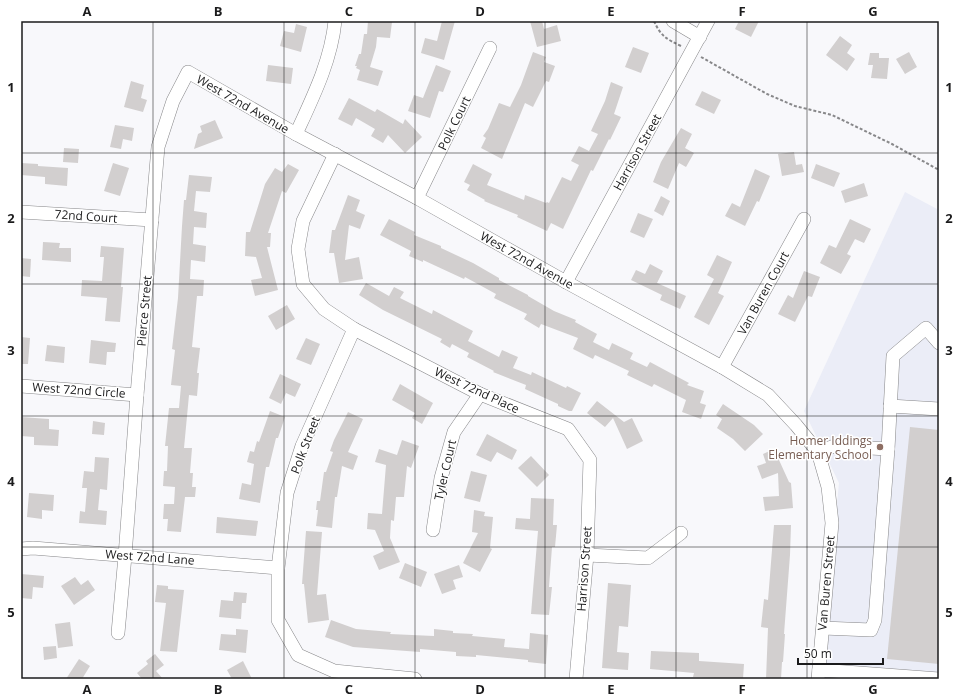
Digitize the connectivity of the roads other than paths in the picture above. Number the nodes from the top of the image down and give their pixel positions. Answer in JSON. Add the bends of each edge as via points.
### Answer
{"nodes":[{"id":1,"x":335,"y":21,"type":"edge"},
{"id":2,"x":673,"y":21,"type":"edge"},
{"id":3,"x":708,"y":21,"type":"edge"},
{"id":4,"x":700,"y":37,"type":"junction"},
{"id":5,"x":490,"y":48,"type":"dead end"},
{"id":6,"x":188,"y":72,"type":"joint"},
{"id":7,"x":296,"y":134,"type":"junction"},
{"id":8,"x":335,"y":154,"type":"junction"},
{"id":9,"x":417,"y":198,"type":"junction"},
{"id":10,"x":21,"y":212,"type":"edge"},
{"id":11,"x":804,"y":219,"type":"dead end"},
{"id":12,"x":152,"y":220,"type":"junction"},
{"id":13,"x":566,"y":282,"type":"junction"},
{"id":14,"x":354,"y":329,"type":"junction"},
{"id":15,"x":939,"y":343,"type":"edge"},
{"id":16,"x":722,"y":366,"type":"junction"},
{"id":17,"x":21,"y":386,"type":"edge"},
{"id":18,"x":480,"y":394,"type":"junction"},
{"id":19,"x":137,"y":395,"type":"junction"},
{"id":20,"x":890,"y":406,"type":"junction"},
{"id":21,"x":939,"y":409,"type":"edge"},
{"id":22,"x":888,"y":449,"type":"junction"},
{"id":23,"x":818,"y":452,"type":"junction"},
{"id":24,"x":590,"y":460,"type":"joint"},
{"id":25,"x":828,"y":486,"type":"joint"},
{"id":26,"x":433,"y":530,"type":"dead end"},
{"id":27,"x":681,"y":533,"type":"dead end"},
{"id":28,"x":21,"y":549,"type":"edge"},
{"id":29,"x":586,"y":555,"type":"junction"},
{"id":30,"x":126,"y":556,"type":"junction"},
{"id":31,"x":278,"y":568,"type":"junction"},
{"id":32,"x":823,"y":628,"type":"junction"},
{"id":33,"x":118,"y":633,"type":"dead end"},
{"id":34,"x":819,"y":674,"type":"edge"},
{"id":35,"x":415,"y":679,"type":"edge"},
{"id":36,"x":576,"y":679,"type":"edge"},
{"id":37,"x":939,"y":679,"type":"edge"}],
"edges":[{"from":1,"to":7,"type":"street","via":[[321,80]]},
{"from":2,"to":4,"type":"street"},
{"from":3,"to":4,"type":"street","name":"Harrison Street"},
{"from":4,"to":13,"type":"street","name":"Harrison Street"},
{"from":5,"to":9,"type":"street","name":"Polk Court"},
{"from":6,"to":7,"type":"street","name":"West 72nd Avenue"},
{"from":6,"to":12,"type":"street","name":"Pierce Street","via":[[173,101],[158,148]]},
{"from":7,"to":8,"type":"street","name":"West 72nd Avenue"},
{"from":8,"to":9,"type":"street","name":"West 72nd Avenue"},
{"from":8,"to":14,"type":"street","name":"West 72nd Place","via":[[303,221],[298,249],[302,284],[324,309]]},
{"from":9,"to":13,"type":"street","name":"West 72nd Avenue"},
{"from":10,"to":12,"type":"street","name":"72nd Court"},
{"from":11,"to":16,"type":"street","name":"Van Buren Court"},
{"from":12,"to":19,"type":"street","name":"Pierce Street"},
{"from":13,"to":16,"type":"street","name":"West 72nd Avenue"},
{"from":14,"to":18,"type":"street","name":"West 72nd Place"},
{"from":14,"to":31,"type":"street","name":"Polk Street","via":[[302,446],[288,493]]},
{"from":15,"to":20,"type":"street","via":[[926,328],[893,356]]},
{"from":16,"to":23,"type":"street","name":"West 72nd Avenue","via":[[768,395]]},
{"from":17,"to":19,"type":"street","name":"West 72nd Circle"},
{"from":18,"to":24,"type":"street","name":"West 72nd Place","via":[[568,429]]},
{"from":18,"to":26,"type":"street","name":"Tyler Court","via":[[454,432],[441,478]]},
{"from":19,"to":30,"type":"street","name":"Pierce Street"},
{"from":20,"to":21,"type":"street"},
{"from":20,"to":22,"type":"street"},
{"from":22,"to":23,"type":"street","via":[[834,446]]},
{"from":22,"to":32,"type":"street","via":[[875,620],[871,630]]},
{"from":23,"to":25,"type":"street","name":"West 72nd Avenue"},
{"from":24,"to":29,"type":"street","name":"Harrison Street"},
{"from":25,"to":32,"type":"street","name":"Van Buren Street","via":[[832,523]]},
{"from":27,"to":29,"type":"street","via":[[648,558]]},
{"from":28,"to":30,"type":"street","name":"West 72nd Lane"},
{"from":29,"to":36,"type":"street","name":"Harrison Street"},
{"from":30,"to":31,"type":"street","name":"West 72nd Lane"},
{"from":30,"to":33,"type":"street","name":"Pierce Street"},
{"from":31,"to":35,"type":"street","name":"Polk Street","via":[[278,620],[298,654],[334,671]]},
{"from":32,"to":34,"type":"street","name":"Van Buren Street"},
{"from":34,"to":37,"type":"street"}]}
